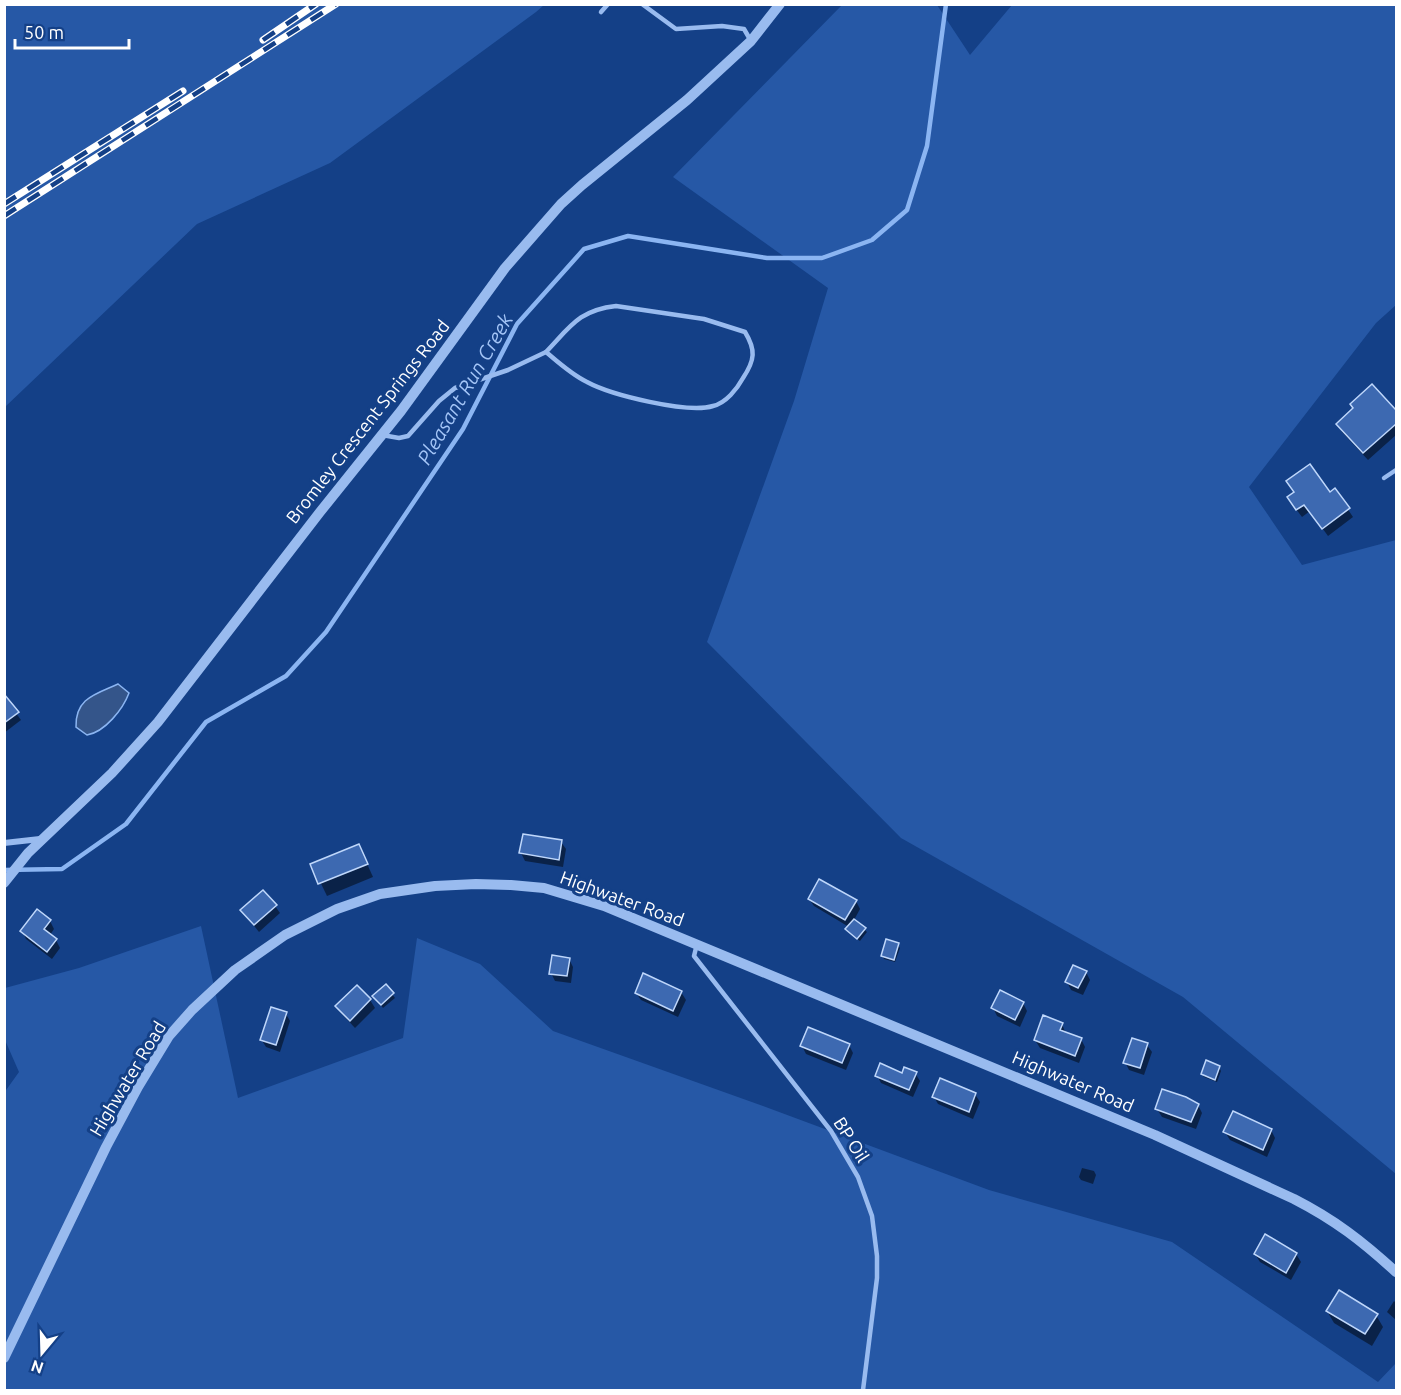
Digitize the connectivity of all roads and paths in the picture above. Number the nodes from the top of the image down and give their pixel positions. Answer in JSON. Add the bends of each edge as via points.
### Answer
{"nodes":[{"id":1,"x":608,"y":4,"type":"edge"},
{"id":2,"x":642,"y":4,"type":"edge"},
{"id":3,"x":780,"y":4,"type":"edge"},
{"id":4,"x":602,"y":12,"type":"dead end"},
{"id":5,"x":751,"y":40,"type":"junction"},
{"id":6,"x":546,"y":352,"type":"junction"},
{"id":7,"x":382,"y":435,"type":"junction"},
{"id":8,"x":1396,"y":470,"type":"edge"},
{"id":9,"x":1384,"y":478,"type":"dead end"},
{"id":10,"x":41,"y":839,"type":"junction"},
{"id":11,"x":4,"y":843,"type":"edge"},
{"id":12,"x":4,"y":883,"type":"edge"},
{"id":13,"x":697,"y":944,"type":"junction"},
{"id":14,"x":1396,"y":1272,"type":"edge"},
{"id":15,"x":4,"y":1358,"type":"edge"},
{"id":16,"x":862,"y":1390,"type":"edge"}],
"edges":[{"from":1,"to":4,"type":"lane"},
{"from":2,"to":5,"type":"lane","via":[[676,29],[744,28]]},
{"from":3,"to":5,"type":"street","name":"Bromley Crescent Springs Road"},
{"from":5,"to":7,"type":"street","name":"Bromley Crescent Springs Road","via":[[687,100],[561,204],[505,268]]},
{"from":6,"to":6,"type":"lane","via":[[586,382],[607,391],[634,399],[701,407],[725,400],[740,384],[753,358],[753,346],[745,332],[704,319],[616,306],[598,308],[580,317]]},
{"from":6,"to":7,"type":"lane","via":[[454,388],[408,436]]},
{"from":7,"to":10,"type":"street","name":"Bromley Crescent Springs Road","via":[[158,722],[112,773]]},
{"from":8,"to":9,"type":"lane"},
{"from":10,"to":11,"type":"street"},
{"from":10,"to":12,"type":"street","name":"Bromley Crescent Springs Road"},
{"from":13,"to":14,"type":"street","name":"Highwater Road","via":[[1155,1135],[1294,1199],[1355,1235]]},
{"from":13,"to":15,"type":"street","name":"Highwater Road","via":[[604,906],[544,888],[476,884],[381,894],[337,909],[285,935],[235,970],[169,1036],[106,1147]]},
{"from":13,"to":16,"type":"lane","name":"BP Oil","via":[[694,956],[831,1131],[858,1177],[872,1216],[877,1256]]}]}
